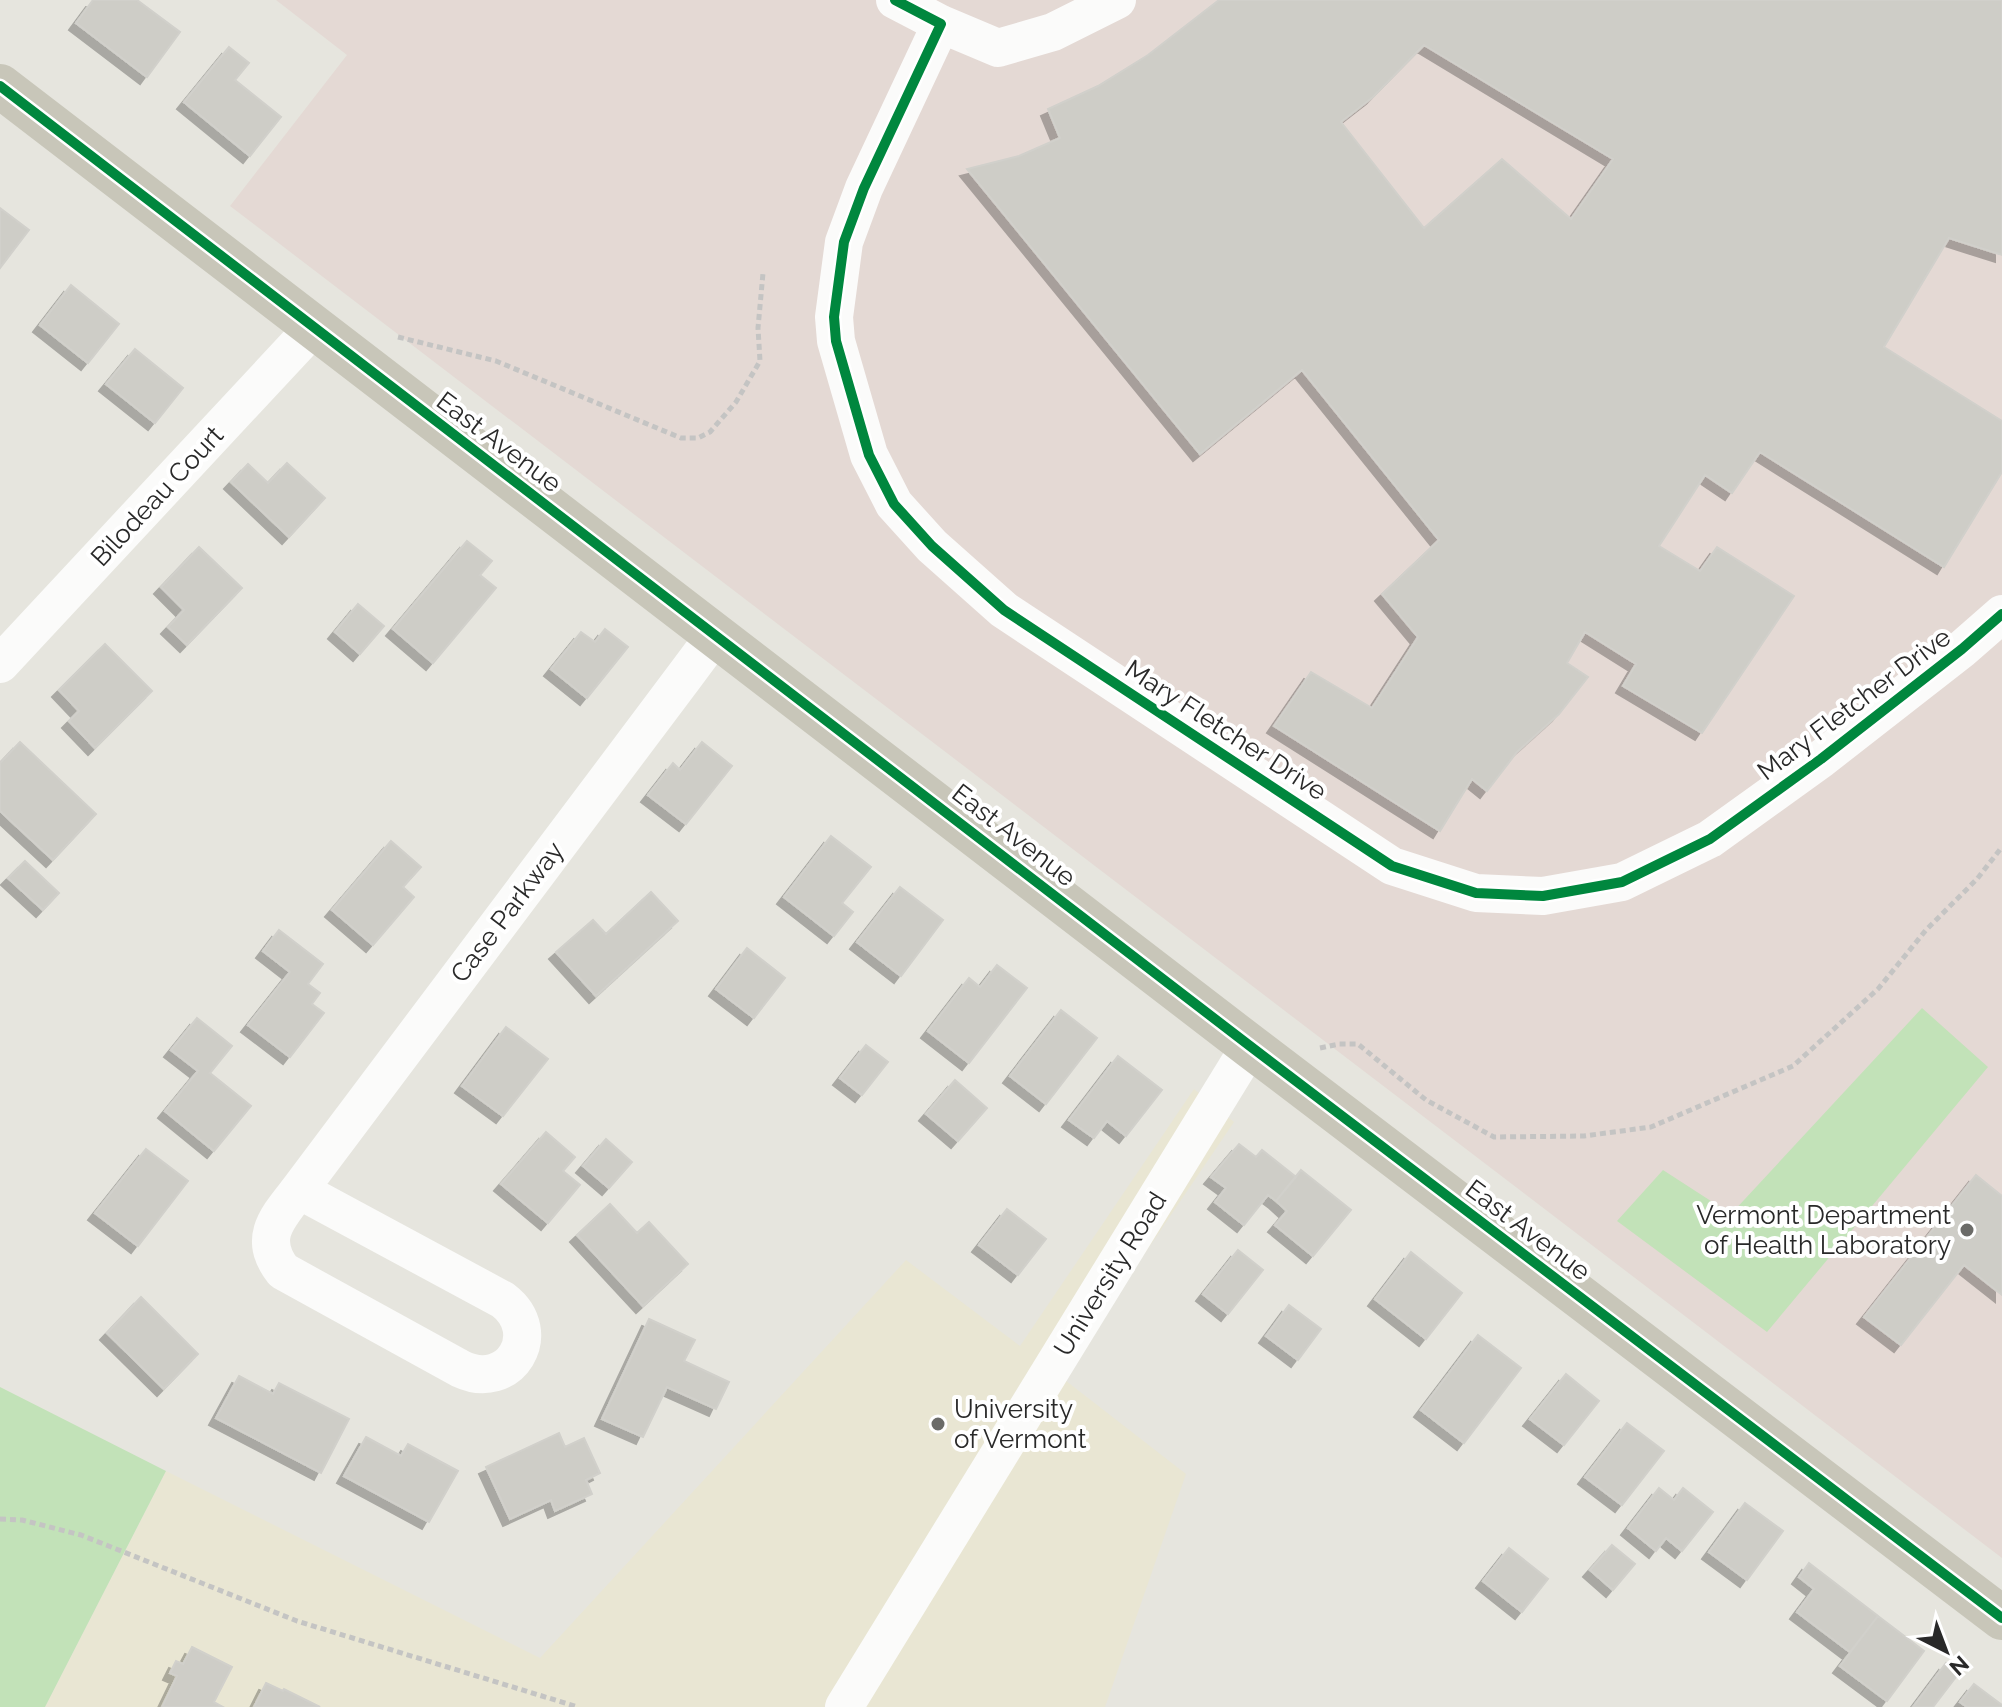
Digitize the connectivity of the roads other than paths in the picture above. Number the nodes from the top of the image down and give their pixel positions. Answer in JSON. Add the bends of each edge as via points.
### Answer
{"nodes":[{"id":1,"x":895,"y":0,"type":"edge"},
{"id":2,"x":1117,"y":0,"type":"edge"},
{"id":3,"x":941,"y":24,"type":"junction"},
{"id":4,"x":0,"y":86,"type":"edge"},
{"id":5,"x":314,"y":327,"type":"junction"},
{"id":6,"x":2002,"y":614,"type":"edge"},
{"id":7,"x":716,"y":634,"type":"junction"},
{"id":8,"x":0,"y":664,"type":"edge"},
{"id":9,"x":1250,"y":1046,"type":"junction"},
{"id":10,"x":299,"y":1190,"type":"junction"},
{"id":11,"x":2002,"y":1618,"type":"edge"},
{"id":12,"x":844,"y":1707,"type":"edge"}],
"edges":[{"from":1,"to":3,"type":"street"},
{"from":2,"to":3,"type":"street","via":[[1053,32],[998,48]]},
{"from":3,"to":6,"type":"street","name":"Mary Fletcher Drive","via":[[844,242],[834,317],[869,455],[894,504],[1004,610],[1392,866],[1476,893],[1543,896],[1622,882],[1710,839],[1821,759]]},
{"from":4,"to":5,"type":"main road","name":"East Avenue"},
{"from":5,"to":7,"type":"main road","name":"East Avenue"},
{"from":5,"to":8,"type":"street","name":"Bilodeau Court"},
{"from":7,"to":9,"type":"main road","name":"East Avenue"},
{"from":7,"to":10,"type":"street","name":"Case Parkway"},
{"from":9,"to":11,"type":"main road","name":"East Avenue"},
{"from":9,"to":12,"type":"street","name":"University Road"},
{"from":10,"to":10,"type":"street","name":"Case Parkway","via":[[272,1232],[271,1248],[283,1271],[469,1373],[499,1372],[517,1356],[522,1325],[503,1300]]}]}
